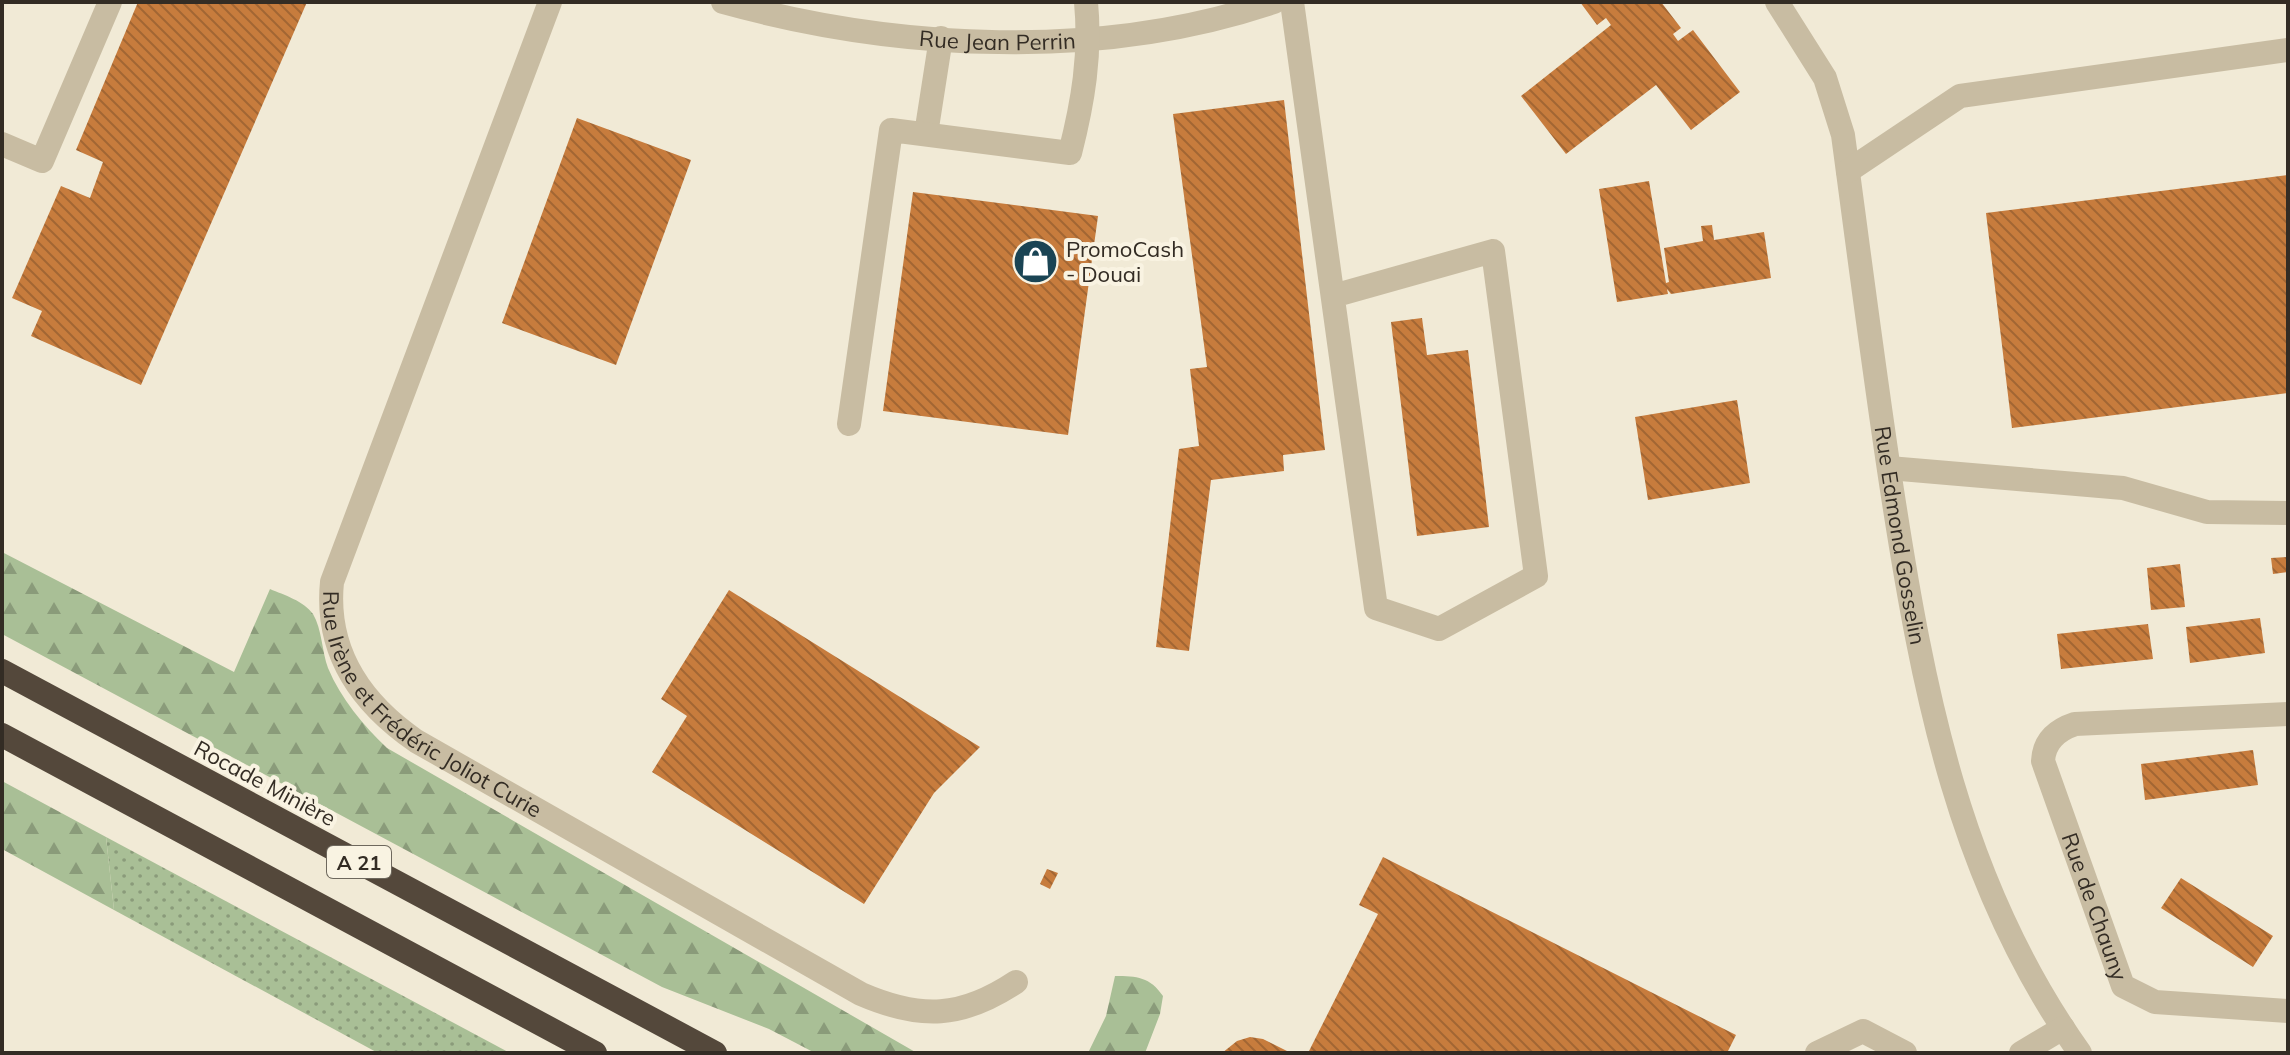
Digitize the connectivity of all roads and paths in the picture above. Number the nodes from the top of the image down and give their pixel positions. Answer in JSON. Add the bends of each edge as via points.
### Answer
{"nodes":[{"id":1,"x":110,"y":2,"type":"edge"},
{"id":2,"x":550,"y":2,"type":"edge"},
{"id":3,"x":723,"y":2,"type":"edge"},
{"id":4,"x":1086,"y":2,"type":"edge"},
{"id":5,"x":1274,"y":2,"type":"edge"},
{"id":6,"x":1292,"y":2,"type":"edge"},
{"id":7,"x":1777,"y":2,"type":"edge"},
{"id":8,"x":1241,"y":6,"type":"edge"},
{"id":9,"x":1089,"y":37,"type":"junction"},
{"id":10,"x":941,"y":38,"type":"junction"},
{"id":11,"x":2288,"y":50,"type":"edge"},
{"id":12,"x":926,"y":134,"type":"junction"},
{"id":13,"x":2,"y":144,"type":"edge"},
{"id":14,"x":1848,"y":171,"type":"junction"},
{"id":15,"x":1333,"y":296,"type":"junction"},
{"id":16,"x":849,"y":424,"type":"dead end"},
{"id":17,"x":1889,"y":468,"type":"junction"},
{"id":18,"x":2288,"y":513,"type":"edge"},
{"id":19,"x":2,"y":671,"type":"edge"},
{"id":20,"x":2288,"y":714,"type":"edge"},
{"id":21,"x":2,"y":735,"type":"edge"},
{"id":22,"x":1016,"y":982,"type":"dead end"},
{"id":23,"x":2288,"y":1011,"type":"edge"},
{"id":24,"x":2063,"y":1028,"type":"junction"},
{"id":25,"x":595,"y":1053,"type":"edge"},
{"id":26,"x":715,"y":1053,"type":"edge"},
{"id":27,"x":1817,"y":1053,"type":"edge"},
{"id":28,"x":1905,"y":1053,"type":"edge"},
{"id":29,"x":2021,"y":1053,"type":"edge"},
{"id":30,"x":2080,"y":1053,"type":"edge"}],
"edges":[{"from":1,"to":13,"type":"street","via":[[42,161]]},
{"from":2,"to":22,"type":"street","name":"Rue Irène et Frédéric Joliot Curie","via":[[339,561],[330,602],[343,660],[363,695],[416,741],[861,994],[904,1010],[950,1011],[980,1004]]},
{"from":3,"to":10,"type":"street","name":"Rue Jean Perrin","via":[[828,27]]},
{"from":4,"to":9,"type":"street"},
{"from":5,"to":8,"type":"street","name":"Rue Jean Perrin"},
{"from":6,"to":15,"type":"street"},
{"from":7,"to":14,"type":"street","name":"Rue Edmond Gosselin","via":[[1825,78]]},
{"from":8,"to":9,"type":"street","name":"Rue Jean Perrin","via":[[1166,27]]},
{"from":9,"to":10,"type":"street","name":"Rue Jean Perrin"},
{"from":9,"to":12,"type":"street","via":[[1085,94],[1070,153]]},
{"from":10,"to":12,"type":"street"},
{"from":11,"to":14,"type":"street","via":[[1960,96]]},
{"from":12,"to":16,"type":"street","via":[[891,130]]},
{"from":14,"to":17,"type":"street","name":"Rue Edmond Gosselin"},
{"from":15,"to":15,"type":"street","via":[[1376,608],[1439,629],[1536,576],[1493,251]]},
{"from":17,"to":18,"type":"street","via":[[2123,488],[2207,512]]},
{"from":17,"to":24,"type":"street","name":"Rue Edmond Gosselin","via":[[1926,691],[1950,783],[1987,886]]},
{"from":19,"to":26,"type":"highway","name":"Rocade Minière","number":"A 21"},
{"from":20,"to":23,"type":"street","name":"Rue de Chauny","via":[[2075,724],[2063,728],[2044,752],[2044,769],[2123,986],[2155,1002]]},
{"from":21,"to":25,"type":"highway","number":"A 21"},
{"from":24,"to":29,"type":"street"},
{"from":24,"to":30,"type":"street","name":"Rue Edmond Gosselin"},
{"from":27,"to":28,"type":"street","via":[[1863,1031]]}]}
